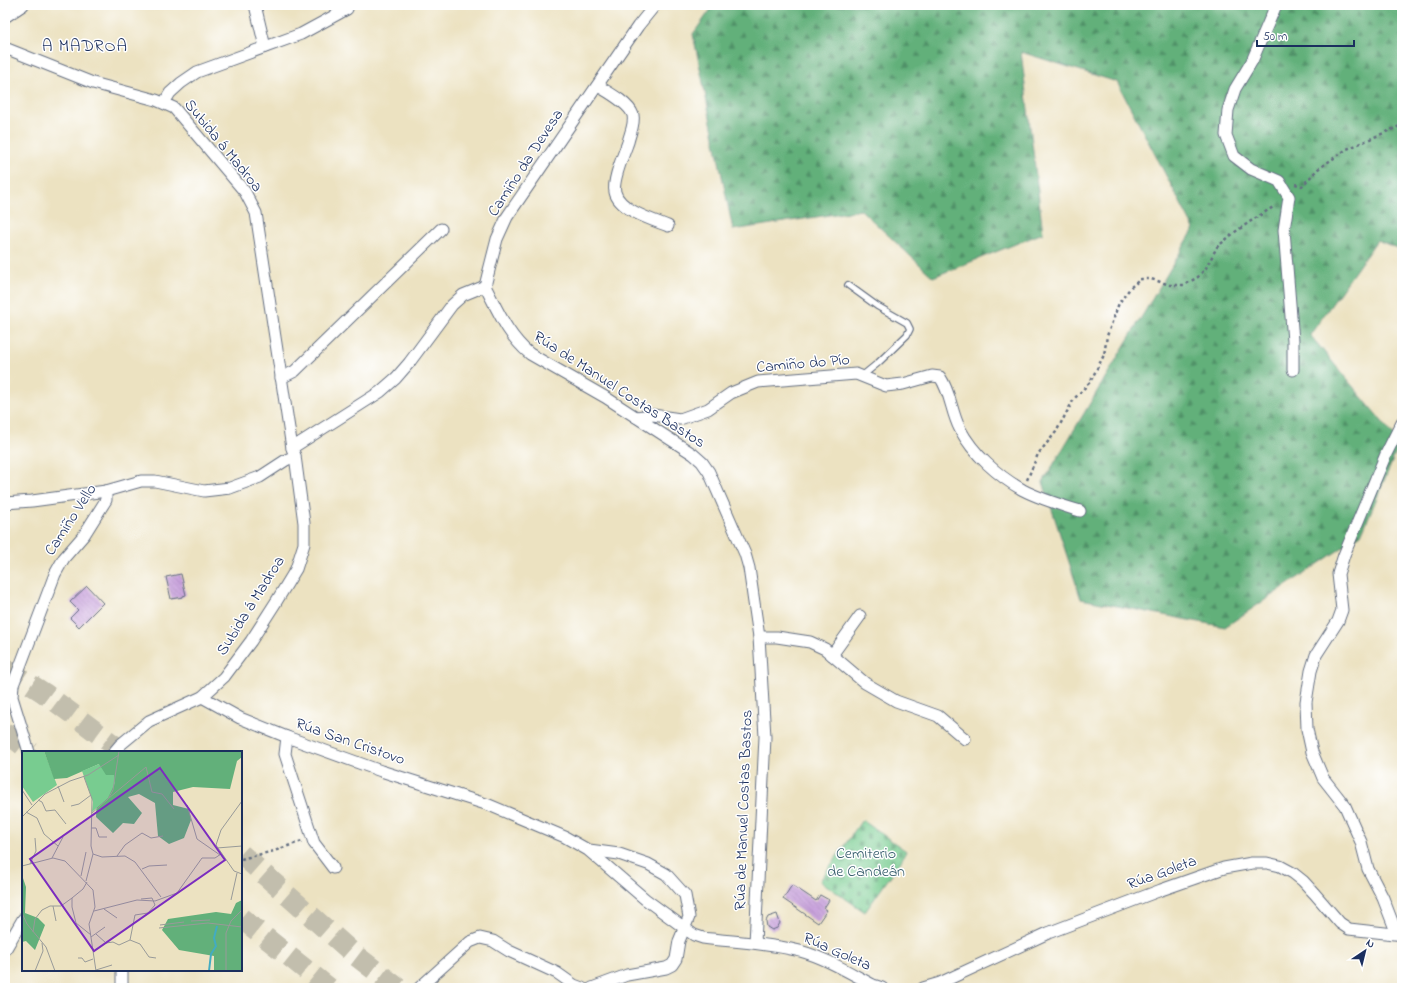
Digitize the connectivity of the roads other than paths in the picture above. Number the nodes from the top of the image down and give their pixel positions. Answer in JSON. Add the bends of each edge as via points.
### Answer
{"nodes":[{"id":1,"x":23,"y":5,"type":"edge"},
{"id":2,"x":255,"y":5,"type":"edge"},
{"id":3,"x":655,"y":5,"type":"edge"},
{"id":4,"x":1276,"y":5,"type":"edge"},
{"id":5,"x":347,"y":9,"type":"dead end"},
{"id":6,"x":5,"y":18,"type":"edge"},
{"id":7,"x":265,"y":47,"type":"junction"},
{"id":8,"x":5,"y":48,"type":"edge"},
{"id":9,"x":598,"y":86,"type":"junction"},
{"id":10,"x":164,"y":103,"type":"junction"},
{"id":11,"x":668,"y":226,"type":"dead end"},
{"id":12,"x":441,"y":229,"type":"dead end"},
{"id":13,"x":848,"y":285,"type":"dead end"},
{"id":14,"x":485,"y":286,"type":"junction"},
{"id":15,"x":1293,"y":370,"type":"dead end"},
{"id":16,"x":862,"y":376,"type":"junction"},
{"id":17,"x":281,"y":378,"type":"junction"},
{"id":18,"x":636,"y":417,"type":"junction"},
{"id":19,"x":1402,"y":422,"type":"edge"},
{"id":20,"x":294,"y":452,"type":"junction"},
{"id":21,"x":106,"y":490,"type":"junction"},
{"id":22,"x":5,"y":503,"type":"edge"},
{"id":23,"x":1080,"y":511,"type":"dead end"},
{"id":24,"x":860,"y":616,"type":"dead end"},
{"id":25,"x":759,"y":636,"type":"junction"},
{"id":26,"x":832,"y":655,"type":"junction"},
{"id":27,"x":202,"y":697,"type":"junction"},
{"id":28,"x":287,"y":737,"type":"junction"},
{"id":29,"x":965,"y":739,"type":"dead end"},
{"id":30,"x":29,"y":751,"type":"edge"},
{"id":31,"x":115,"y":751,"type":"edge"},
{"id":32,"x":588,"y":850,"type":"junction"},
{"id":33,"x":333,"y":868,"type":"dead end"},
{"id":34,"x":22,"y":921,"type":"edge"},
{"id":35,"x":685,"y":929,"type":"junction"},
{"id":36,"x":1400,"y":934,"type":"edge"},
{"id":37,"x":756,"y":943,"type":"junction"},
{"id":38,"x":5,"y":950,"type":"edge"},
{"id":39,"x":122,"y":971,"type":"edge"},
{"id":40,"x":123,"y":988,"type":"edge"},
{"id":41,"x":419,"y":988,"type":"edge"},
{"id":42,"x":582,"y":988,"type":"edge"},
{"id":43,"x":592,"y":988,"type":"edge"},
{"id":44,"x":882,"y":988,"type":"edge"},
{"id":45,"x":923,"y":988,"type":"edge"}],
"edges":[{"from":1,"to":6,"type":"street"},
{"from":2,"to":7,"type":"street"},
{"from":3,"to":9,"type":"street","name":"Camiño da Devesa"},
{"from":4,"to":15,"type":"street","via":[[1252,61],[1235,89],[1228,110],[1226,135],[1234,156],[1251,169],[1279,181],[1289,197],[1284,230]]},
{"from":5,"to":7,"type":"street","via":[[301,34]]},
{"from":7,"to":10,"type":"street","via":[[197,72],[170,93]]},
{"from":8,"to":10,"type":"street","name":"Subida á Madroa","via":[[94,83]]},
{"from":9,"to":11,"type":"street","via":[[623,102],[632,114],[633,125],[616,180],[615,192],[635,213]]},
{"from":9,"to":14,"type":"street","name":"Camiño da Devesa","via":[[508,217],[497,239]]},
{"from":10,"to":17,"type":"street","name":"Subida á Madroa","via":[[174,108],[245,192],[256,213]]},
{"from":12,"to":17,"type":"street","via":[[295,371]]},
{"from":13,"to":16,"type":"lane","name":"Camiño do Pío","via":[[883,310],[907,323],[910,329]]},
{"from":14,"to":18,"type":"street","name":"Rúa de Manuel Costas Bastos","via":[[510,334],[522,348]]},
{"from":14,"to":20,"type":"street","via":[[464,295],[452,305],[409,363],[380,392]]},
{"from":16,"to":18,"type":"street","name":"Camiño do Pío","via":[[856,374],[758,382],[731,393],[708,409],[680,419],[653,415]]},
{"from":16,"to":23,"type":"street","name":"Camiño do Pío","via":[[886,386],[932,376],[940,377],[945,384],[959,427],[969,445],[986,462],[1023,490]]},
{"from":17,"to":20,"type":"street","name":"Subida á Madroa"},
{"from":18,"to":25,"type":"street","name":"Rúa de Manuel Costas Bastos","via":[[693,454],[709,472],[745,554]]},
{"from":19,"to":36,"type":"street","via":[[1344,555],[1338,574],[1342,610],[1338,621],[1316,655],[1306,702],[1307,729],[1312,752],[1323,778],[1345,806],[1362,842],[1368,869]]},
{"from":20,"to":21,"type":"street","name":"Camiño Vello","via":[[260,477],[230,488],[204,491],[141,480]]},
{"from":20,"to":27,"type":"street","name":"Subida á Madroa","via":[[304,523],[301,557],[251,641],[224,678]]},
{"from":21,"to":22,"type":"street"},
{"from":21,"to":30,"type":"street","name":"Camiño Vello","via":[[106,500],[55,574],[13,685],[12,697]]},
{"from":24,"to":26,"type":"street"},
{"from":25,"to":26,"type":"street","via":[[810,642]]},
{"from":25,"to":37,"type":"street","name":"Rúa de Manuel Costas Bastos","via":[[765,737]]},
{"from":26,"to":29,"type":"street","via":[[865,683],[896,701],[938,716]]},
{"from":27,"to":28,"type":"street","name":"Rúa San Cristovo","via":[[240,718]]},
{"from":27,"to":31,"type":"street","via":[[149,721]]},
{"from":28,"to":32,"type":"street","name":"Rúa San Cristovo","via":[[489,805]]},
{"from":28,"to":33,"type":"street","via":[[285,754],[312,838]]},
{"from":32,"to":35,"type":"street","name":"Rúa San Cristovo","via":[[645,900]]},
{"from":32,"to":35,"type":"street","name":"Rúa San Cristovo","via":[[619,854],[648,864],[666,874],[685,895],[689,917]]},
{"from":34,"to":38,"type":"street"},
{"from":35,"to":37,"type":"street","name":"Rúa San Cristovo","via":[[703,938]]},
{"from":35,"to":43,"type":"street","via":[[672,965],[627,975]]},
{"from":36,"to":45,"type":"street","name":"Rúa Goleta","via":[[1349,929],[1340,923],[1293,873],[1280,866],[1252,863],[1224,868],[1161,890],[1048,933],[940,983]]},
{"from":37,"to":44,"type":"street","name":"Rúa Goleta","via":[[801,951]]},
{"from":39,"to":40,"type":"street"},
{"from":41,"to":42,"type":"street","via":[[470,942],[480,938],[493,941],[558,973]]}]}
